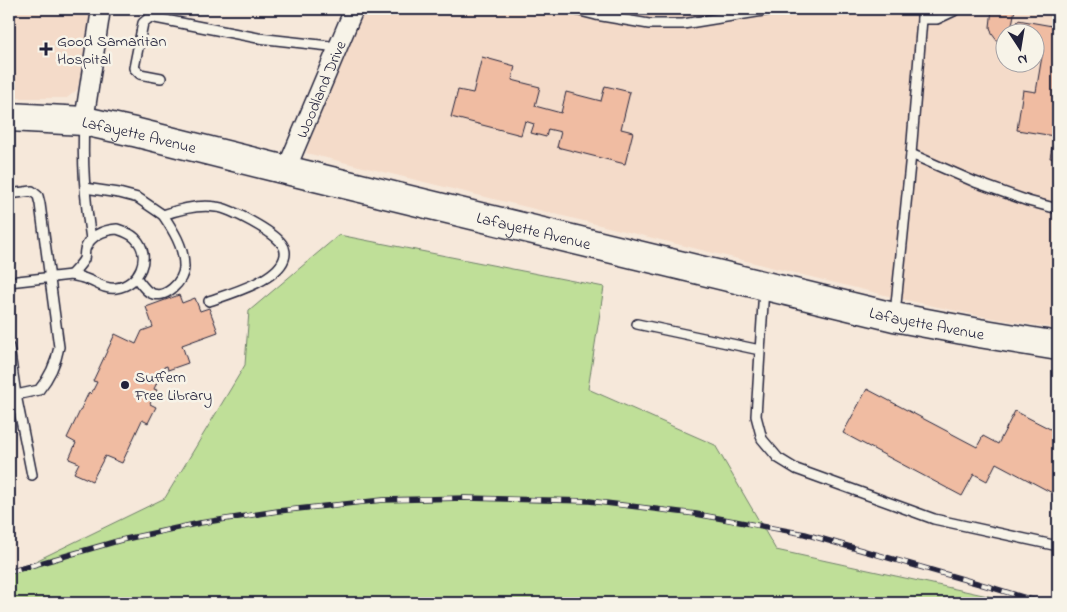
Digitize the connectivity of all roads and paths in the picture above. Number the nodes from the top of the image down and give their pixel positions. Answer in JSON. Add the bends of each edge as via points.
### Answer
{"nodes":[{"id":1,"x":101,"y":9,"type":"edge"},
{"id":2,"x":354,"y":9,"type":"edge"},
{"id":3,"x":572,"y":9,"type":"edge"},
{"id":4,"x":776,"y":9,"type":"edge"},
{"id":5,"x":922,"y":9,"type":"edge"},
{"id":6,"x":956,"y":9,"type":"edge"},
{"id":7,"x":922,"y":19,"type":"junction"},
{"id":8,"x":338,"y":47,"type":"junction"},
{"id":9,"x":161,"y":78,"type":"dead end"},
{"id":10,"x":9,"y":118,"type":"edge"},
{"id":11,"x":84,"y":121,"type":"junction"},
{"id":12,"x":911,"y":154,"type":"junction"},
{"id":13,"x":286,"y":170,"type":"junction"},
{"id":14,"x":85,"y":188,"type":"junction"},
{"id":15,"x":9,"y":194,"type":"edge"},
{"id":16,"x":1058,"y":209,"type":"edge"},
{"id":17,"x":163,"y":215,"type":"junction"},
{"id":18,"x":91,"y":239,"type":"junction"},
{"id":19,"x":71,"y":275,"type":"junction"},
{"id":20,"x":49,"y":278,"type":"junction"},
{"id":21,"x":136,"y":278,"type":"junction"},
{"id":22,"x":9,"y":282,"type":"edge"},
{"id":23,"x":764,"y":285,"type":"junction"},
{"id":24,"x":209,"y":300,"type":"dead end"},
{"id":25,"x":894,"y":316,"type":"junction"},
{"id":26,"x":637,"y":324,"type":"dead end"},
{"id":27,"x":1058,"y":346,"type":"edge"},
{"id":28,"x":9,"y":347,"type":"edge"},
{"id":29,"x":760,"y":350,"type":"junction"},
{"id":30,"x":16,"y":395,"type":"junction"},
{"id":31,"x":32,"y":475,"type":"dead end"},
{"id":32,"x":1058,"y":546,"type":"edge"}],
"edges":[{"from":1,"to":11,"type":"street"},
{"from":2,"to":8,"type":"street","name":"Woodland Drive"},
{"from":3,"to":4,"type":"lane","via":[[649,24],[683,24]]},
{"from":5,"to":7,"type":"lane"},
{"from":6,"to":7,"type":"lane","via":[[937,19]]},
{"from":7,"to":12,"type":"lane"},
{"from":8,"to":9,"type":"lane","via":[[258,38],[150,18],[143,23],[134,68],[140,74]]},
{"from":8,"to":13,"type":"street","name":"Woodland Drive"},
{"from":10,"to":11,"type":"main road","name":"Lafayette Avenue"},
{"from":11,"to":13,"type":"main road","name":"Lafayette Avenue"},
{"from":11,"to":14,"type":"lane"},
{"from":12,"to":16,"type":"lane","via":[[975,182]]},
{"from":12,"to":25,"type":"lane"},
{"from":13,"to":23,"type":"main road","name":"Lafayette Avenue"},
{"from":14,"to":17,"type":"lane","via":[[138,198]]},
{"from":14,"to":18,"type":"lane"},
{"from":15,"to":20,"type":"lane","via":[[32,191],[38,196]]},
{"from":17,"to":21,"type":"lane","via":[[182,250],[183,277],[170,291],[157,295],[150,293]]},
{"from":17,"to":24,"type":"lane","via":[[179,209],[218,207],[239,215],[272,235],[285,250],[285,259],[261,281]]},
{"from":18,"to":19,"type":"lane","via":[[84,259]]},
{"from":18,"to":21,"type":"lane","via":[[98,233],[117,229],[135,238],[143,256]]},
{"from":19,"to":20,"type":"lane"},
{"from":19,"to":21,"type":"lane","via":[[113,289],[132,283]]},
{"from":20,"to":22,"type":"lane"},
{"from":20,"to":30,"type":"lane","via":[[59,347],[57,359],[46,383],[39,390]]},
{"from":23,"to":25,"type":"main road","name":"Lafayette Avenue"},
{"from":23,"to":29,"type":"lane"},
{"from":25,"to":27,"type":"main road","name":"Lafayette Avenue"},
{"from":26,"to":29,"type":"lane"},
{"from":28,"to":30,"type":"lane"},
{"from":29,"to":32,"type":"lane","via":[[756,416],[762,440],[778,458],[796,469],[934,519]]},
{"from":30,"to":31,"type":"lane"}]}
